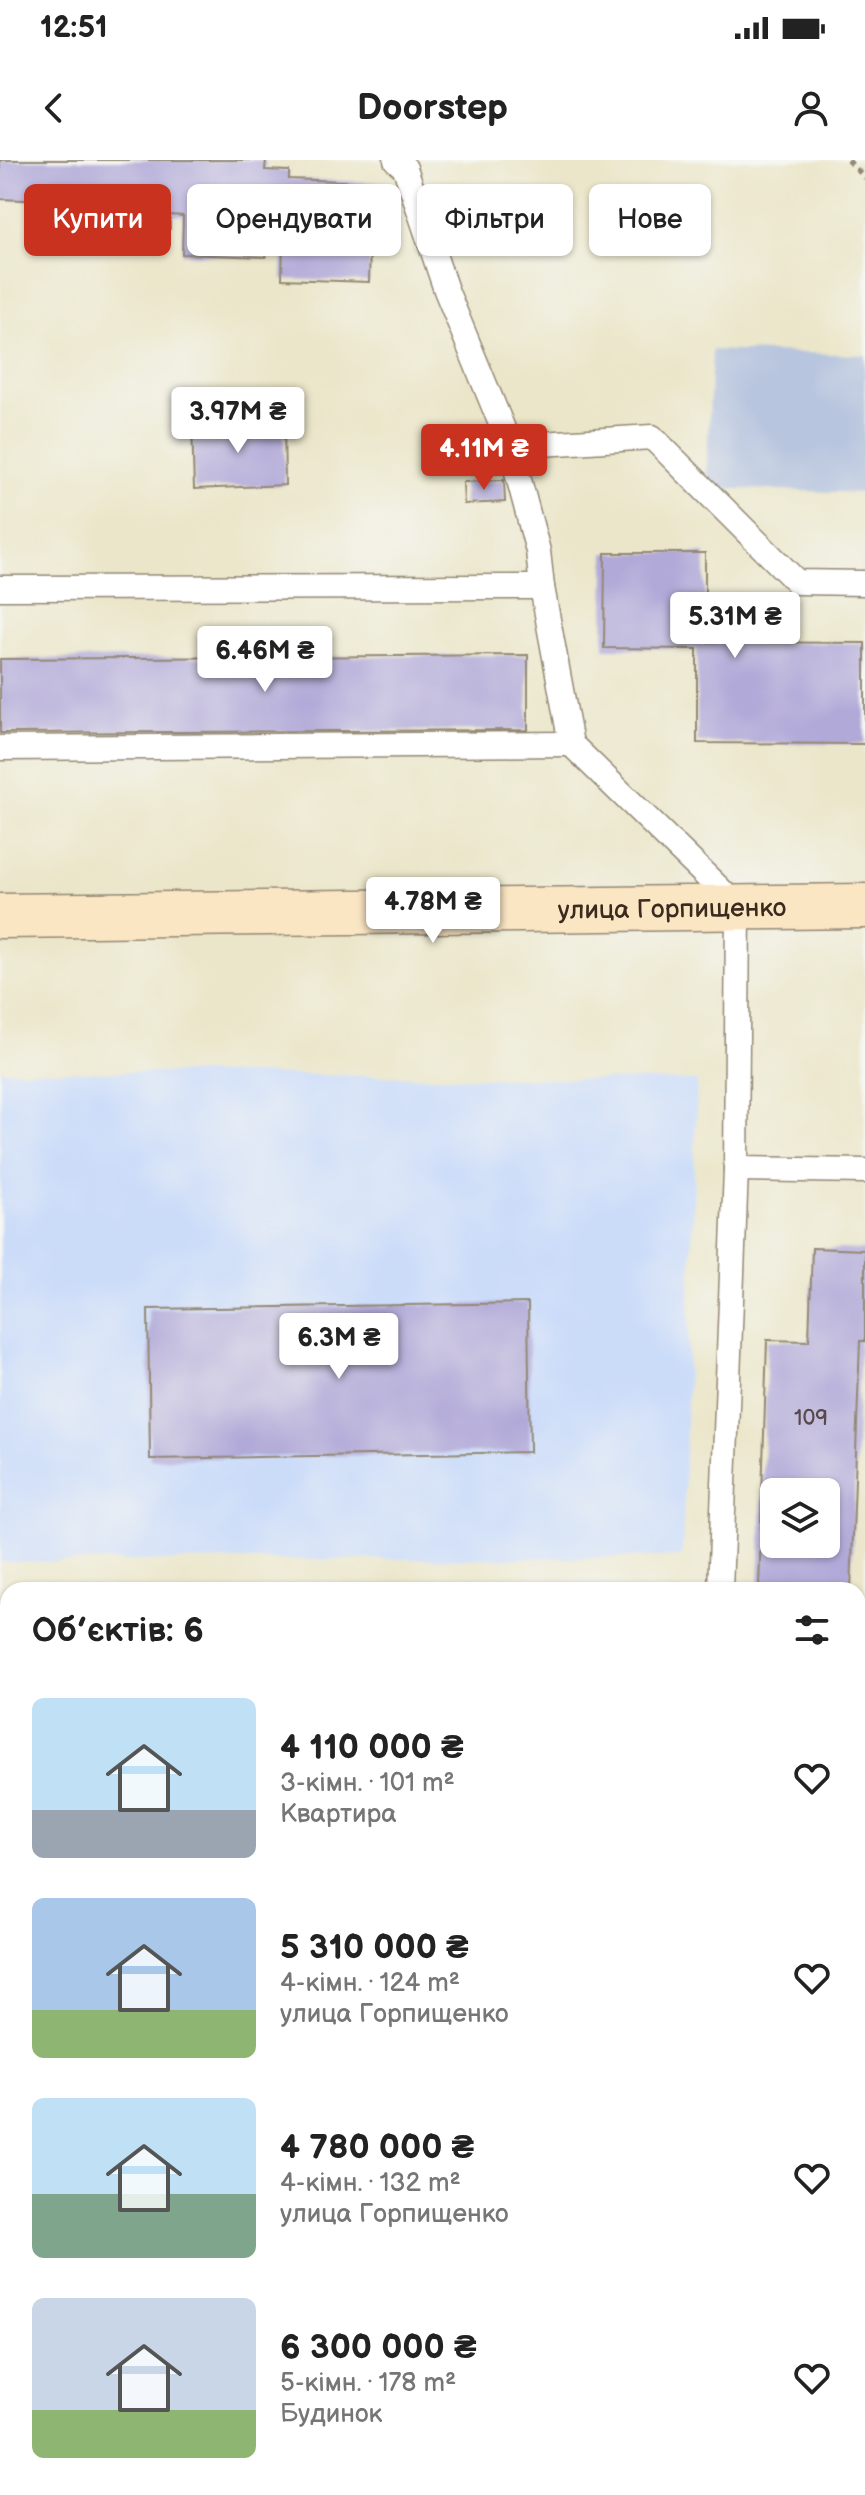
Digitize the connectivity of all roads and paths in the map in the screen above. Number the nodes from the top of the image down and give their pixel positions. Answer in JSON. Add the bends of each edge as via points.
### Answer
{"nodes":[{"id":1,"x":396,"y":160,"type":"edge"},
{"id":2,"x":848,"y":160,"type":"edge"},
{"id":3,"x":865,"y":178,"type":"edge"},
{"id":4,"x":510,"y":446,"type":"junction"},
{"id":5,"x":865,"y":583,"type":"edge"},
{"id":6,"x":542,"y":587,"type":"junction"},
{"id":7,"x":0,"y":588,"type":"edge"},
{"id":8,"x":571,"y":744,"type":"junction"},
{"id":9,"x":0,"y":748,"type":"edge"},
{"id":10,"x":865,"y":906,"type":"edge"},
{"id":11,"x":738,"y":907,"type":"junction"},
{"id":12,"x":0,"y":916,"type":"edge"},
{"id":13,"x":736,"y":1169,"type":"junction"},
{"id":14,"x":865,"y":1171,"type":"edge"},
{"id":15,"x":720,"y":1582,"type":"edge"}],
"edges":[{"from":1,"to":4,"type":"lane","via":[[405,168],[446,290]]},
{"from":2,"to":3,"type":"path"},
{"from":4,"to":5,"type":"lane","via":[[652,437],[797,582]]},
{"from":4,"to":6,"type":"lane","via":[[538,551]]},
{"from":6,"to":7,"type":"lane"},
{"from":6,"to":8,"type":"lane"},
{"from":8,"to":9,"type":"lane"},
{"from":8,"to":11,"type":"lane"},
{"from":10,"to":11,"type":"main road","name":"улица Горпищенко"},
{"from":11,"to":12,"type":"main road","name":"улица Горпищенко"},
{"from":11,"to":13,"type":"lane"},
{"from":13,"to":14,"type":"lane"},
{"from":13,"to":15,"type":"lane"}]}
